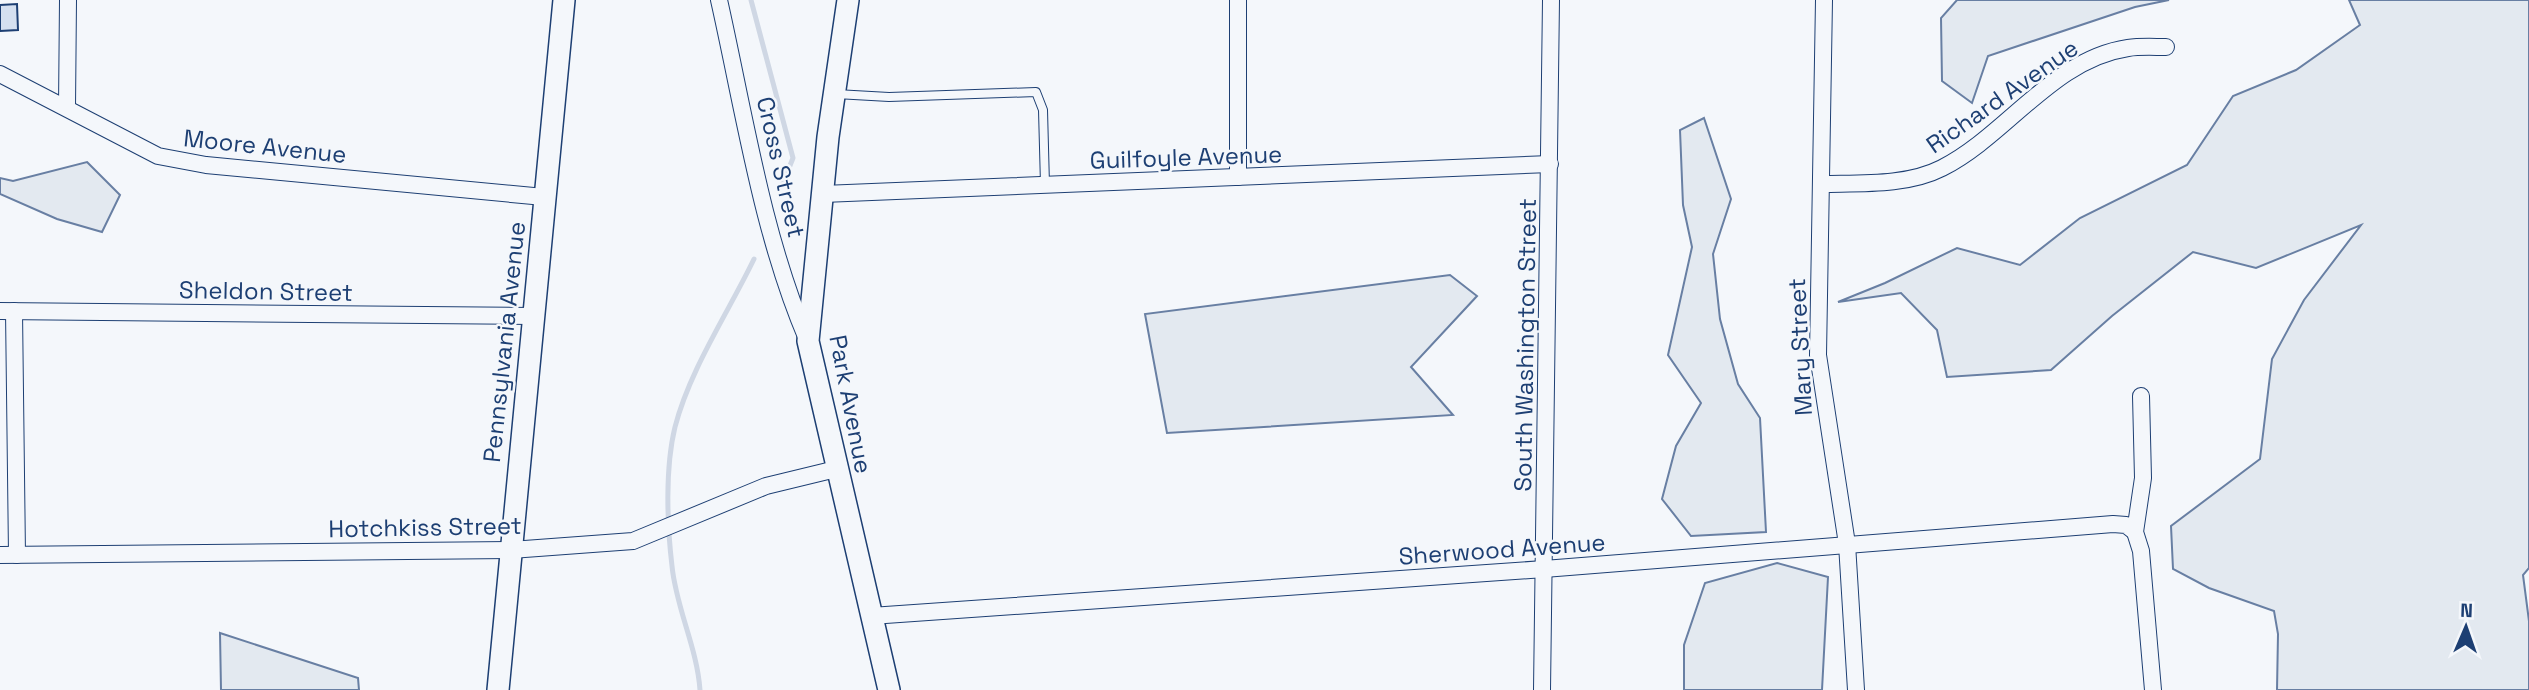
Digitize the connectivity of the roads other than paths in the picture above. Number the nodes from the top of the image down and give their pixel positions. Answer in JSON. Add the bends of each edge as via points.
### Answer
{"nodes":[{"id":1,"x":68,"y":0,"type":"edge"},
{"id":2,"x":564,"y":0,"type":"edge"},
{"id":3,"x":719,"y":0,"type":"edge"},
{"id":4,"x":848,"y":0,"type":"edge"},
{"id":5,"x":1238,"y":0,"type":"edge"},
{"id":6,"x":1551,"y":0,"type":"edge"},
{"id":7,"x":1824,"y":0,"type":"edge"},
{"id":8,"x":2166,"y":47,"type":"dead end"},
{"id":9,"x":0,"y":74,"type":"edge"},
{"id":10,"x":835,"y":93,"type":"junction"},
{"id":11,"x":67,"y":107,"type":"junction"},
{"id":12,"x":1550,"y":164,"type":"junction"},
{"id":13,"x":1238,"y":177,"type":"junction"},
{"id":14,"x":1822,"y":184,"type":"junction"},
{"id":15,"x":1045,"y":185,"type":"junction"},
{"id":16,"x":823,"y":194,"type":"junction"},
{"id":17,"x":544,"y":197,"type":"junction"},
{"id":18,"x":7,"y":311,"type":"edge"},
{"id":19,"x":533,"y":316,"type":"junction"},
{"id":20,"x":808,"y":341,"type":"junction"},
{"id":21,"x":2141,"y":397,"type":"dead end"},
{"id":22,"x":836,"y":469,"type":"junction"},
{"id":23,"x":2135,"y":532,"type":"junction"},
{"id":24,"x":1847,"y":544,"type":"junction"},
{"id":25,"x":510,"y":550,"type":"junction"},
{"id":26,"x":8,"y":555,"type":"edge"},
{"id":27,"x":1544,"y":569,"type":"junction"},
{"id":28,"x":871,"y":616,"type":"junction"},
{"id":29,"x":498,"y":690,"type":"edge"},
{"id":30,"x":889,"y":690,"type":"edge"},
{"id":31,"x":1542,"y":690,"type":"edge"},
{"id":32,"x":1856,"y":690,"type":"edge"},
{"id":33,"x":2153,"y":690,"type":"edge"}],
"edges":[{"from":1,"to":11,"type":"street"},
{"from":2,"to":17,"type":"street","name":"Pennsylvania Avenue"},
{"from":3,"to":20,"type":"street","name":"Cross Street","via":[[769,223],[790,299]]},
{"from":4,"to":10,"type":"street","name":"Park Avenue"},
{"from":5,"to":13,"type":"street"},
{"from":6,"to":12,"type":"street","name":"South Washington Street"},
{"from":7,"to":14,"type":"street","name":"Mary Street"},
{"from":8,"to":14,"type":"street","name":"Richard Avenue","via":[[2128,48],[2100,56],[2044,90],[1995,132],[1926,174],[1876,183]]},
{"from":9,"to":11,"type":"street","name":"Moore Avenue"},
{"from":10,"to":15,"type":"lane","via":[[936,97],[1036,92],[1044,110]]},
{"from":10,"to":16,"type":"street","name":"Park Avenue"},
{"from":11,"to":17,"type":"street","name":"Moore Avenue","via":[[158,156],[194,163]]},
{"from":12,"to":13,"type":"street","name":"Guilfoyle Avenue"},
{"from":12,"to":27,"type":"street","name":"South Washington Street"},
{"from":13,"to":15,"type":"street","name":"Guilfoyle Avenue"},
{"from":14,"to":24,"type":"street","name":"Mary Street","via":[[1818,355]]},
{"from":15,"to":16,"type":"street","name":"Guilfoyle Avenue"},
{"from":16,"to":20,"type":"street","name":"Park Avenue"},
{"from":17,"to":19,"type":"street","name":"Pennsylvania Avenue"},
{"from":18,"to":19,"type":"street","name":"Sheldon Street"},
{"from":18,"to":26,"type":"street"},
{"from":19,"to":25,"type":"street","name":"Pennsylvania Avenue"},
{"from":20,"to":22,"type":"street","name":"Park Avenue"},
{"from":21,"to":23,"type":"street","via":[[2143,478]]},
{"from":22,"to":25,"type":"street","name":"Hotchkiss Street","via":[[766,486],[633,541]]},
{"from":22,"to":28,"type":"street","name":"Park Avenue"},
{"from":23,"to":24,"type":"street","name":"Sherwood Avenue","via":[[2126,525],[2113,524]]},
{"from":23,"to":33,"type":"street","via":[[2141,551]]},
{"from":24,"to":27,"type":"street","name":"Sherwood Avenue"},
{"from":24,"to":32,"type":"street","name":"Mary Street"},
{"from":25,"to":26,"type":"street","name":"Hotchkiss Street"},
{"from":25,"to":29,"type":"street","name":"Pennsylvania Avenue"},
{"from":27,"to":28,"type":"street","name":"Sherwood Avenue"},
{"from":27,"to":31,"type":"street","name":"South Washington Street"},
{"from":28,"to":30,"type":"street","name":"Park Avenue"}]}
